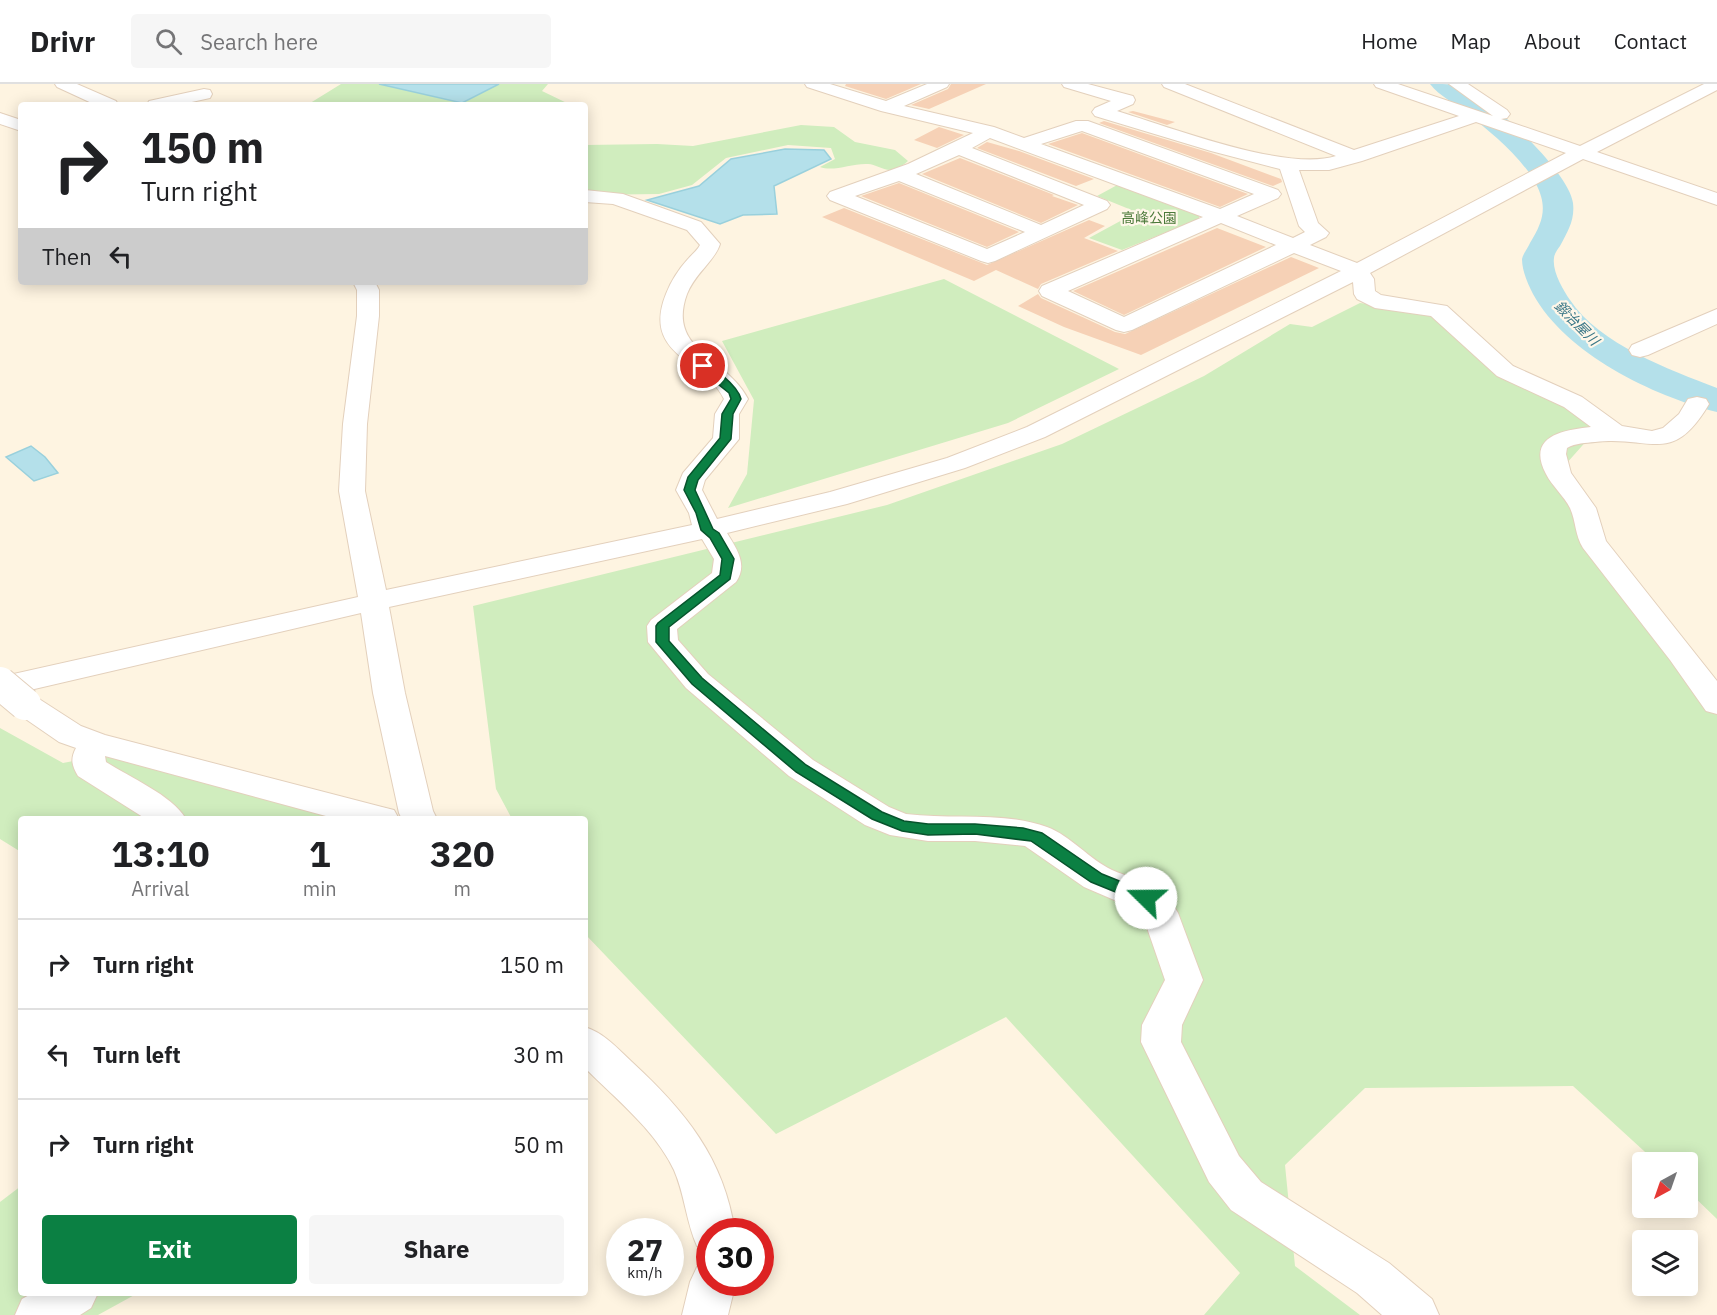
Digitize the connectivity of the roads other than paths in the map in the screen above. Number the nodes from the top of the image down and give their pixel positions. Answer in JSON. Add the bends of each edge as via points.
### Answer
{"nodes":[{"id":1,"x":63,"y":84,"type":"edge"},
{"id":2,"x":182,"y":84,"type":"edge"},
{"id":3,"x":813,"y":84,"type":"edge"},
{"id":4,"x":1070,"y":84,"type":"edge"},
{"id":5,"x":1170,"y":84,"type":"edge"},
{"id":6,"x":1382,"y":84,"type":"edge"},
{"id":7,"x":1457,"y":84,"type":"edge"},
{"id":8,"x":1717,"y":84,"type":"edge"},
{"id":9,"x":932,"y":85,"type":"edge"},
{"id":10,"x":211,"y":99,"type":"edge"},
{"id":11,"x":103,"y":102,"type":"edge"},
{"id":12,"x":182,"y":102,"type":"edge"},
{"id":13,"x":887,"y":107,"type":"junction"},
{"id":14,"x":1477,"y":116,"type":"junction"},
{"id":15,"x":0,"y":118,"type":"edge"},
{"id":16,"x":18,"y":125,"type":"edge"},
{"id":17,"x":1511,"y":128,"type":"junction"},
{"id":18,"x":988,"y":131,"type":"junction"},
{"id":19,"x":18,"y":133,"type":"edge"},
{"id":20,"x":0,"y":136,"type":"edge"},
{"id":21,"x":1024,"y":144,"type":"junction"},
{"id":22,"x":960,"y":149,"type":"junction"},
{"id":23,"x":1582,"y":152,"type":"junction"},
{"id":24,"x":1356,"y":157,"type":"junction"},
{"id":25,"x":1288,"y":165,"type":"junction"},
{"id":26,"x":899,"y":174,"type":"junction"},
{"id":27,"x":588,"y":196,"type":"edge"},
{"id":28,"x":1717,"y":198,"type":"edge"},
{"id":29,"x":1220,"y":216,"type":"junction"},
{"id":30,"x":1041,"y":232,"type":"junction"},
{"id":31,"x":1294,"y":245,"type":"junction"},
{"id":32,"x":1358,"y":272,"type":"junction"},
{"id":33,"x":366,"y":285,"type":"edge"},
{"id":34,"x":1717,"y":316,"type":"edge"},
{"id":35,"x":1640,"y":350,"type":"dead end"},
{"id":36,"x":1697,"y":404,"type":"dead end"},
{"id":37,"x":1614,"y":432,"type":"junction"},
{"id":38,"x":707,"y":530,"type":"junction"},
{"id":39,"x":373,"y":602,"type":"junction"},
{"id":40,"x":8,"y":691,"type":"edge"},
{"id":41,"x":1717,"y":704,"type":"edge"},
{"id":42,"x":95,"y":743,"type":"junction"},
{"id":43,"x":165,"y":816,"type":"edge"},
{"id":44,"x":371,"y":816,"type":"edge"},
{"id":45,"x":411,"y":816,"type":"edge"},
{"id":46,"x":588,"y":1046,"type":"edge"},
{"id":47,"x":709,"y":1218,"type":"edge"},
{"id":48,"x":70,"y":1296,"type":"edge"},
{"id":49,"x":710,"y":1296,"type":"edge"},
{"id":50,"x":38,"y":1315,"type":"edge"},
{"id":51,"x":705,"y":1315,"type":"edge"},
{"id":52,"x":1416,"y":1315,"type":"edge"}],
"edges":[{"from":1,"to":11,"type":"street"},
{"from":2,"to":10,"type":"street"},
{"from":3,"to":13,"type":"street"},
{"from":4,"to":25,"type":"street","via":[[1127,100],[1101,112]]},
{"from":5,"to":24,"type":"street"},
{"from":6,"to":14,"type":"street"},
{"from":7,"to":17,"type":"street","via":[[1516,127]]},
{"from":8,"to":23,"type":"street"},
{"from":9,"to":13,"type":"street"},
{"from":10,"to":12,"type":"street"},
{"from":13,"to":18,"type":"street"},
{"from":14,"to":17,"type":"street"},
{"from":14,"to":24,"type":"street"},
{"from":15,"to":16,"type":"street"},
{"from":17,"to":23,"type":"street"},
{"from":18,"to":21,"type":"street"},
{"from":18,"to":22,"type":"street"},
{"from":19,"to":20,"type":"street"},
{"from":21,"to":29,"type":"street"},
{"from":21,"to":29,"type":"street","via":[[1082,125],[1270,194]]},
{"from":22,"to":26,"type":"street"},
{"from":22,"to":30,"type":"street","via":[[1100,205]]},
{"from":23,"to":28,"type":"street"},
{"from":23,"to":32,"type":"street"},
{"from":24,"to":25,"type":"street","via":[[1329,165]]},
{"from":25,"to":31,"type":"street","via":[[1310,226],[1319,233]]},
{"from":26,"to":30,"type":"street"},
{"from":26,"to":30,"type":"street","via":[[837,196],[988,257]]},
{"from":27,"to":38,"type":"street","via":[[616,198],[694,226],[710,244],[673,298],[671,317],[674,334],[683,346],[734,391],[736,399],[728,414],[726,439],[692,479],[689,490]]},
{"from":29,"to":31,"type":"street"},
{"from":29,"to":31,"type":"street","via":[[1050,291],[1124,326]]},
{"from":31,"to":32,"type":"street"},
{"from":32,"to":37,"type":"street","via":[[1365,294],[1375,302],[1439,311],[1505,371],[1573,402]]},
{"from":32,"to":38,"type":"street","via":[[1036,432],[945,466],[838,498]]},
{"from":33,"to":39,"type":"street","via":[[368,316],[355,424],[352,491]]},
{"from":34,"to":35,"type":"street"},
{"from":36,"to":37,"type":"street","via":[[1688,420],[1666,438]]},
{"from":37,"to":41,"type":"street","via":[[1569,437],[1556,444],[1553,454],[1558,473],[1583,508],[1593,542]]},
{"from":38,"to":39,"type":"street"},
{"from":38,"to":52,"type":"street","via":[[728,559],[726,576],[662,626],[663,642],[697,681],[801,768],[877,816],[902,826],[928,830],[1023,833],[1036,837],[1097,878],[1146,898],[1160,914],[1184,980],[1162,1025],[1161,1042],[1224,1169],[1246,1196],[1373,1278]]},
{"from":39,"to":40,"type":"street"},
{"from":39,"to":45,"type":"street"},
{"from":40,"to":42,"type":"street","via":[[70,734]]},
{"from":42,"to":43,"type":"street","via":[[88,756],[90,768]]},
{"from":42,"to":44,"type":"street"},
{"from":46,"to":47,"type":"street","via":[[684,1148]]},
{"from":48,"to":50,"type":"street"},
{"from":49,"to":51,"type":"street"}]}
